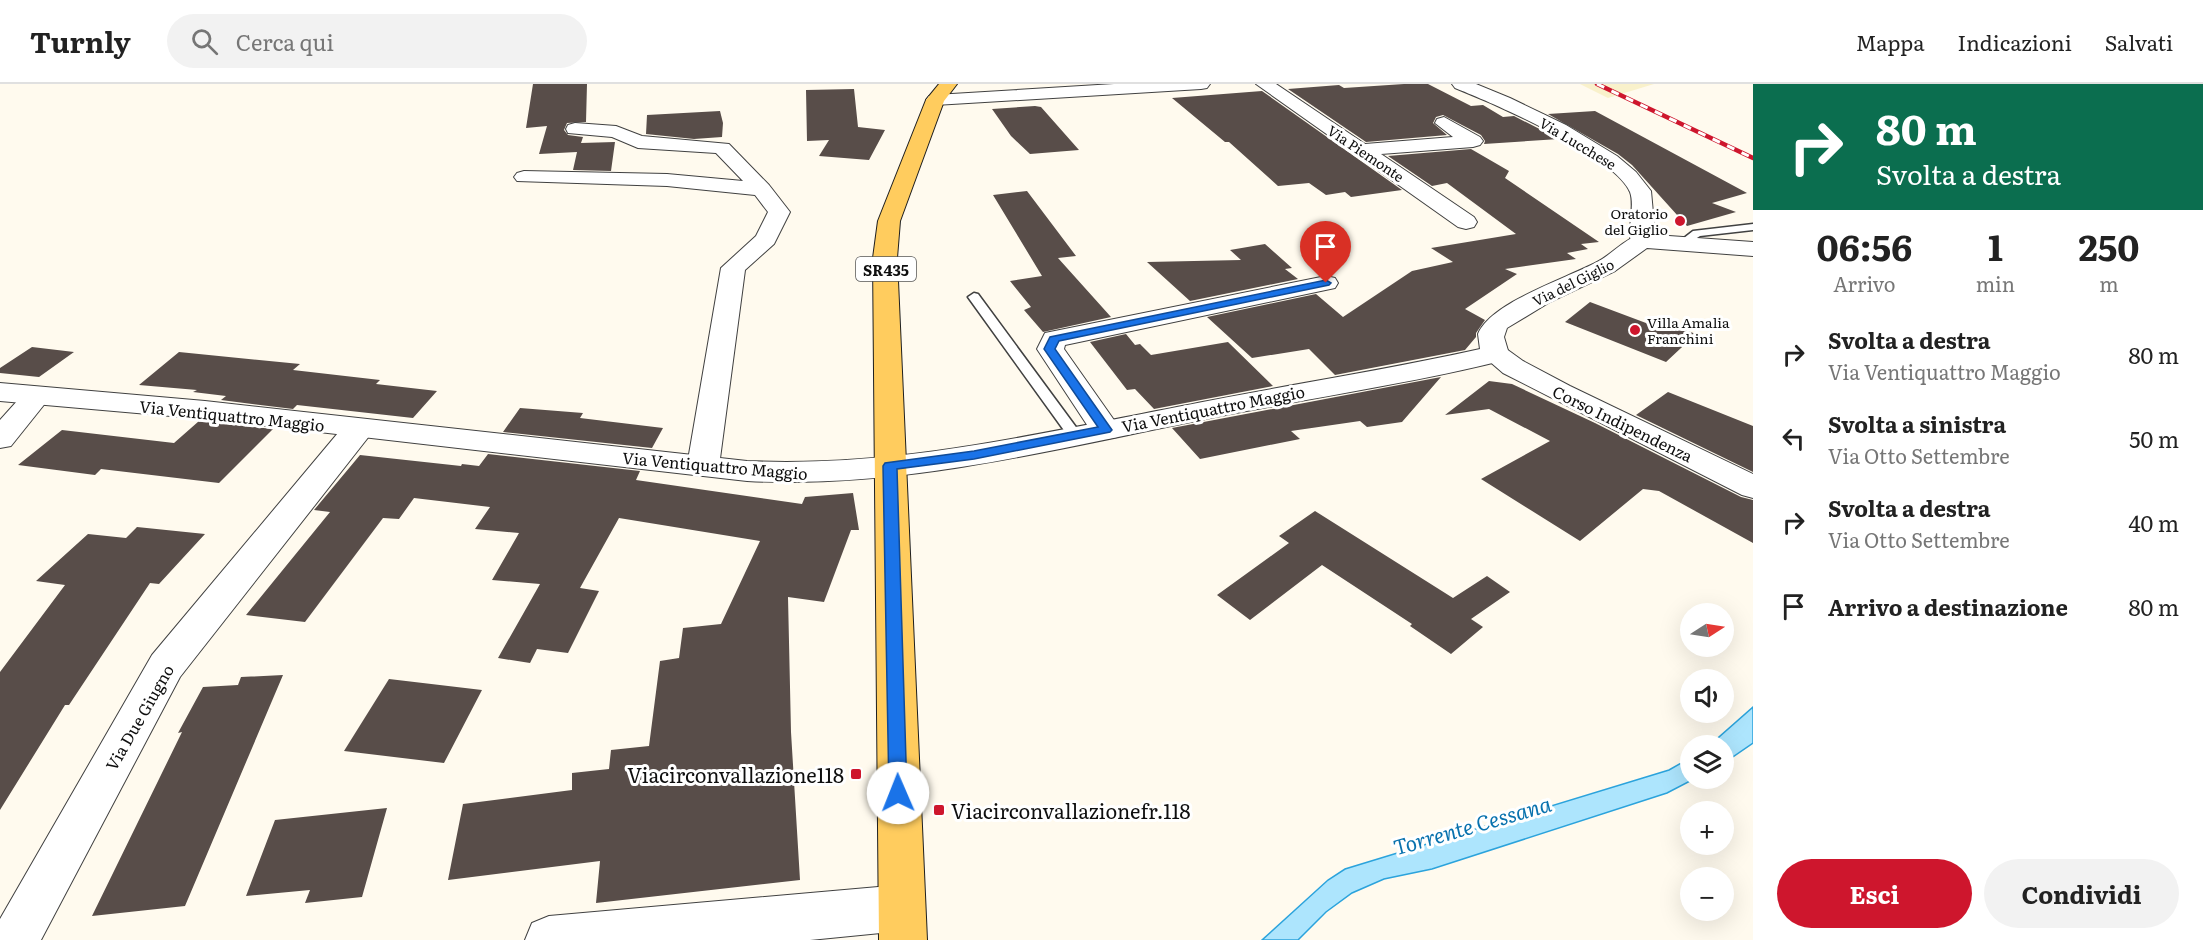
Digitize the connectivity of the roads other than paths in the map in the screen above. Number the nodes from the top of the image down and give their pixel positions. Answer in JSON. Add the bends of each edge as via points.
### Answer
{"nodes":[{"id":1,"x":1201,"y":84,"type":"edge"},
{"id":2,"x":1265,"y":84,"type":"edge"},
{"id":3,"x":1461,"y":84,"type":"edge"},
{"id":4,"x":941,"y":92,"type":"edge"},
{"id":5,"x":1444,"y":123,"type":"dead end"},
{"id":6,"x":575,"y":129,"type":"dead end"},
{"id":7,"x":1362,"y":150,"type":"junction"},
{"id":8,"x":524,"y":177,"type":"dead end"},
{"id":9,"x":762,"y":189,"type":"junction"},
{"id":10,"x":1466,"y":222,"type":"dead end"},
{"id":11,"x":1753,"y":227,"type":"edge"},
{"id":12,"x":1641,"y":241,"type":"junction"},
{"id":13,"x":1681,"y":245,"type":"junction"},
{"id":14,"x":1753,"y":249,"type":"edge"},
{"id":15,"x":1326,"y":283,"type":"dead end"},
{"id":16,"x":974,"y":297,"type":"dead end"},
{"id":17,"x":1495,"y":354,"type":"junction"},
{"id":18,"x":0,"y":392,"type":"edge"},
{"id":19,"x":37,"y":396,"type":"junction"},
{"id":20,"x":358,"y":428,"type":"junction"},
{"id":21,"x":1106,"y":430,"type":"junction"},
{"id":22,"x":1076,"y":437,"type":"junction"},
{"id":23,"x":0,"y":439,"type":"edge"},
{"id":24,"x":702,"y":466,"type":"junction"},
{"id":25,"x":890,"y":466,"type":"junction"},
{"id":26,"x":1753,"y":487,"type":"edge"},
{"id":27,"x":902,"y":924,"type":"edge"},
{"id":28,"x":15,"y":940,"type":"edge"},
{"id":29,"x":549,"y":940,"type":"edge"}],
"edges":[{"from":1,"to":4,"type":"street"},
{"from":2,"to":7,"type":"street","name":"Via Piemonte"},
{"from":3,"to":12,"type":"street","name":"Via Lucchese","via":[[1530,114],[1632,178],[1642,194]]},
{"from":4,"to":25,"type":"main road","number":"SR435","via":[[889,221],[885,258]]},
{"from":5,"to":7,"type":"street","via":[[1473,141]]},
{"from":6,"to":9,"type":"street","via":[[616,132],[638,142],[722,148]]},
{"from":7,"to":10,"type":"street","name":"Via Piemonte"},
{"from":8,"to":9,"type":"street","via":[[667,180]]},
{"from":9,"to":24,"type":"street","via":[[779,212],[765,239],[733,268]]},
{"from":11,"to":13,"type":"lane","via":[[1697,233]]},
{"from":12,"to":13,"type":"street"},
{"from":12,"to":17,"type":"street","name":"Via del Giglio","via":[[1608,267],[1498,322],[1489,338]]},
{"from":13,"to":14,"type":"street"},
{"from":15,"to":21,"type":"street","via":[[1054,339],[1050,349]]},
{"from":16,"to":22,"type":"lane"},
{"from":17,"to":21,"type":"street","name":"Via Ventiquattro Maggio"},
{"from":17,"to":26,"type":"street","name":"Corso Indipendenza","via":[[1560,392]]},
{"from":18,"to":19,"type":"street","name":"Via Ventiquattro Maggio"},
{"from":19,"to":20,"type":"street","name":"Via Ventiquattro Maggio"},
{"from":19,"to":23,"type":"street"},
{"from":20,"to":24,"type":"street","name":"Via Ventiquattro Maggio"},
{"from":20,"to":28,"type":"street","name":"Via Due Giugno","via":[[166,666]]},
{"from":21,"to":22,"type":"street","name":"Via Ventiquattro Maggio"},
{"from":22,"to":25,"type":"street","name":"Via Ventiquattro Maggio"},
{"from":24,"to":25,"type":"street","name":"Via Ventiquattro Maggio","via":[[777,473]]},
{"from":25,"to":27,"type":"main road","number":"SR435"},
{"from":27,"to":29,"type":"street"}]}
